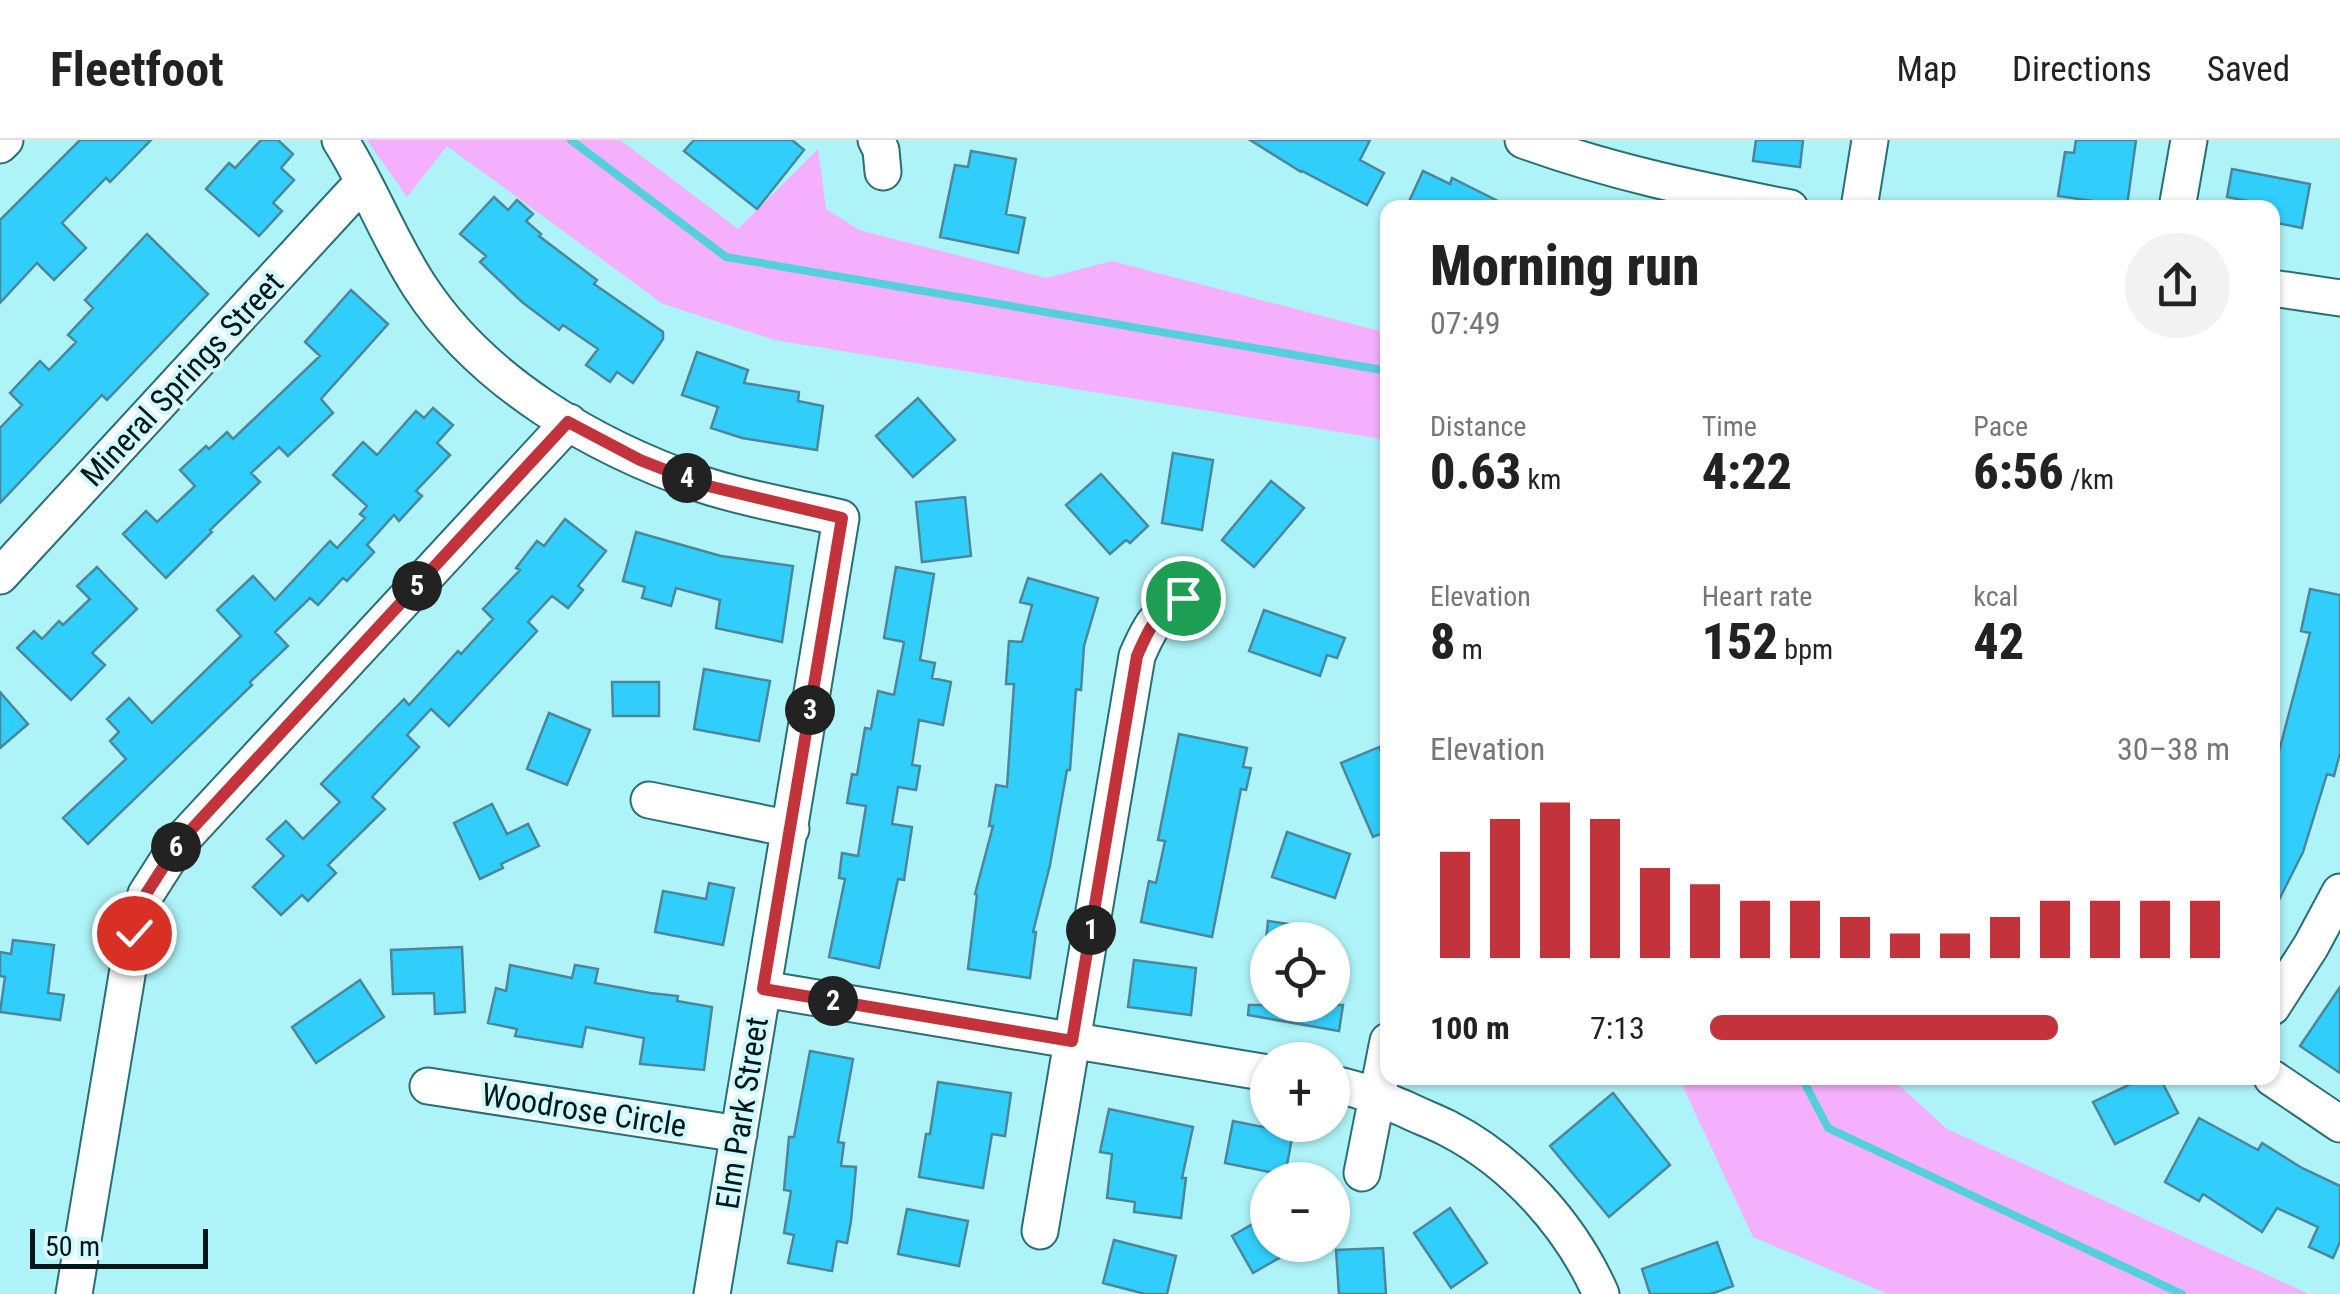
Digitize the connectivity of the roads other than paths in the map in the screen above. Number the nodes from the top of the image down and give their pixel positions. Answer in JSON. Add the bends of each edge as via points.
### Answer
{"nodes":[{"id":1,"x":340,"y":140,"type":"edge"},
{"id":2,"x":1523,"y":140,"type":"edge"},
{"id":3,"x":1870,"y":140,"type":"edge"},
{"id":4,"x":2189,"y":140,"type":"edge"},
{"id":5,"x":363,"y":182,"type":"junction"},
{"id":6,"x":1749,"y":200,"type":"edge"},
{"id":7,"x":1860,"y":200,"type":"edge"},
{"id":8,"x":2178,"y":200,"type":"edge"},
{"id":9,"x":2280,"y":289,"type":"edge"},
{"id":10,"x":2340,"y":298,"type":"edge"},
{"id":11,"x":568,"y":422,"type":"junction"},
{"id":12,"x":0,"y":576,"type":"edge"},
{"id":13,"x":1183,"y":598,"type":"dead end"},
{"id":14,"x":649,"y":800,"type":"dead end"},
{"id":15,"x":791,"y":829,"type":"junction"},
{"id":16,"x":2340,"y":892,"type":"edge"},
{"id":17,"x":763,"y":989,"type":"junction"},
{"id":18,"x":2280,"y":994,"type":"edge"},
{"id":19,"x":1072,"y":1041,"type":"junction"},
{"id":20,"x":1250,"y":1071,"type":"edge"},
{"id":21,"x":2280,"y":1083,"type":"edge"},
{"id":22,"x":1380,"y":1085,"type":"edge"},
{"id":23,"x":428,"y":1086,"type":"dead end"},
{"id":24,"x":1350,"y":1087,"type":"edge"},
{"id":25,"x":1378,"y":1097,"type":"junction"},
{"id":26,"x":2340,"y":1124,"type":"edge"},
{"id":27,"x":739,"y":1134,"type":"junction"},
{"id":28,"x":1362,"y":1173,"type":"dead end"},
{"id":29,"x":1040,"y":1230,"type":"dead end"},
{"id":30,"x":74,"y":1294,"type":"edge"},
{"id":31,"x":712,"y":1294,"type":"edge"},
{"id":32,"x":1602,"y":1294,"type":"edge"}],
"edges":[{"from":1,"to":5,"type":"street"},
{"from":2,"to":6,"type":"street","via":[[1613,170]]},
{"from":3,"to":7,"type":"street"},
{"from":4,"to":8,"type":"street"},
{"from":5,"to":11,"type":"street","via":[[394,246],[452,329],[519,390]]},
{"from":5,"to":12,"type":"street","name":"Mineral Springs Street"},
{"from":9,"to":10,"type":"street"},
{"from":11,"to":15,"type":"street","name":"Elm Park Street","via":[[704,485],[842,518]]},
{"from":11,"to":30,"type":"street","via":[[178,844],[146,894]]},
{"from":13,"to":19,"type":"street","via":[[1150,625],[1137,656]]},
{"from":14,"to":15,"type":"street"},
{"from":15,"to":17,"type":"street","name":"Elm Park Street"},
{"from":16,"to":18,"type":"street"},
{"from":17,"to":19,"type":"street"},
{"from":17,"to":27,"type":"street","name":"Elm Park Street"},
{"from":19,"to":20,"type":"street"},
{"from":19,"to":29,"type":"street"},
{"from":21,"to":26,"type":"street"},
{"from":22,"to":25,"type":"street"},
{"from":23,"to":27,"type":"street","name":"Woodrose Circle"},
{"from":24,"to":25,"type":"street"},
{"from":25,"to":28,"type":"street"},
{"from":25,"to":32,"type":"street","via":[[1449,1129],[1514,1176],[1568,1236]]},
{"from":27,"to":31,"type":"street","name":"Elm Park Street"}]}
